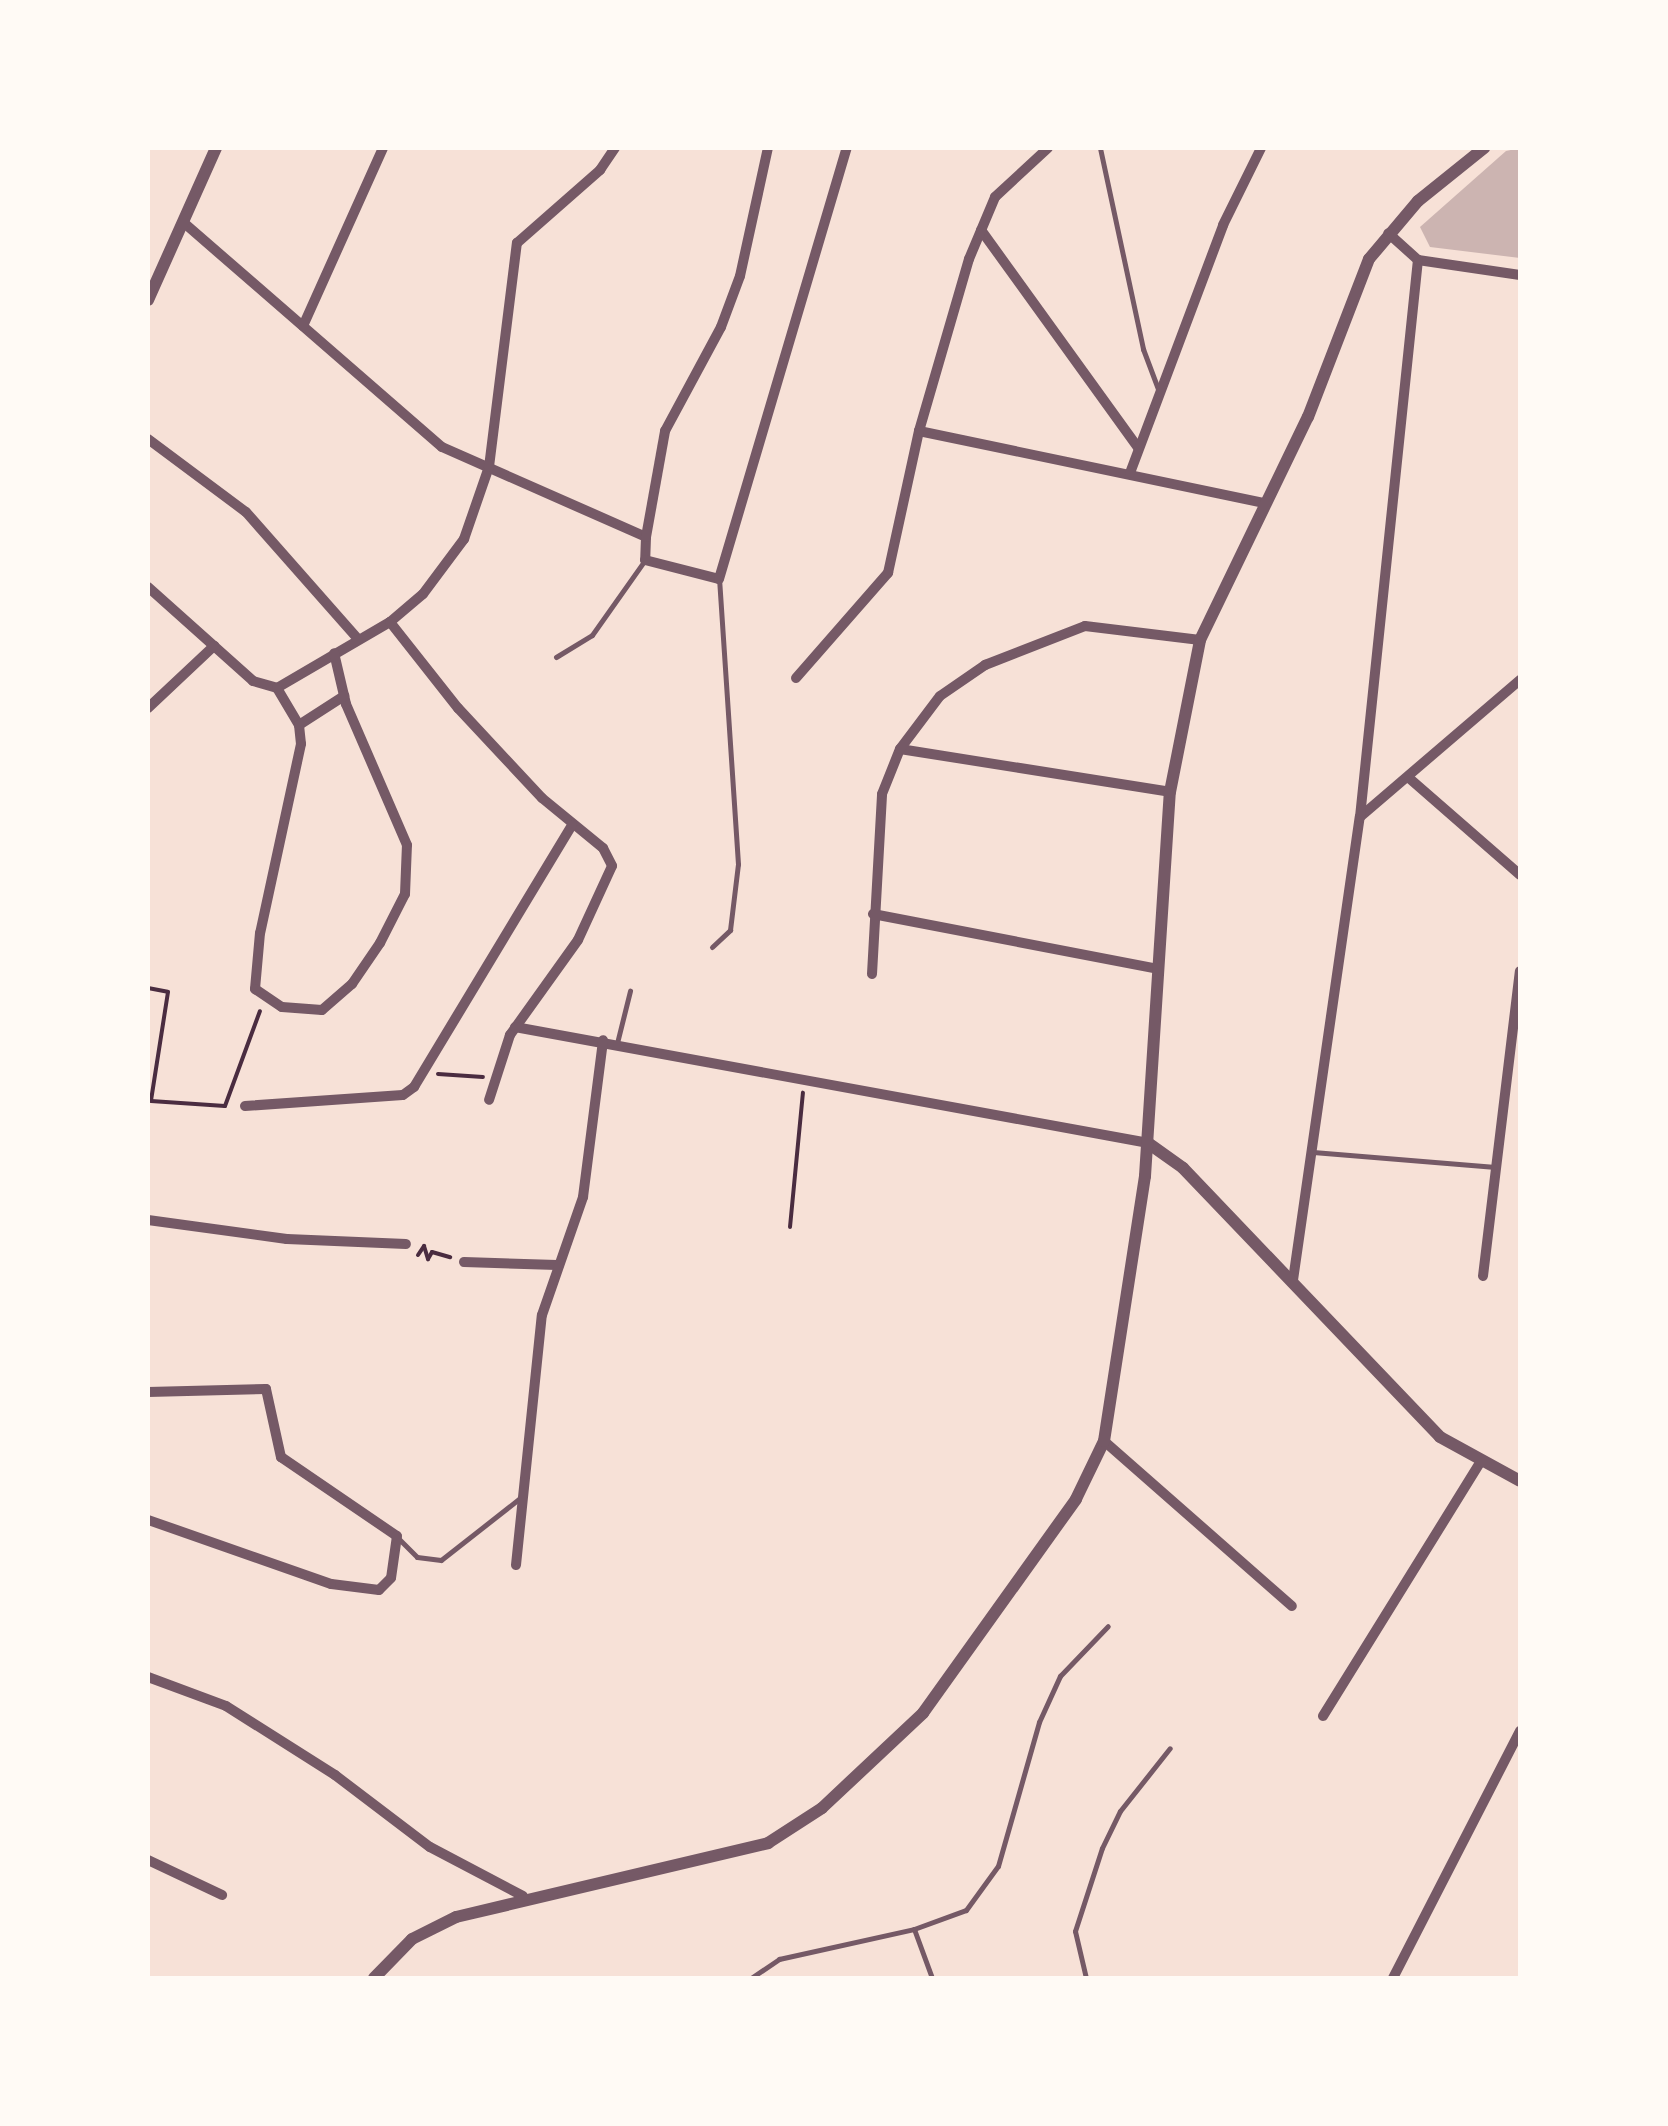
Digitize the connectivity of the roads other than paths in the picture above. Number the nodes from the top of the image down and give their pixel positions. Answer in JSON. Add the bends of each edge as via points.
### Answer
{"nodes":[{"id":1,"x":216,"y":148,"type":"edge"},
{"id":2,"x":382,"y":148,"type":"edge"},
{"id":3,"x":615,"y":148,"type":"edge"},
{"id":4,"x":768,"y":148,"type":"edge"},
{"id":5,"x":847,"y":148,"type":"edge"},
{"id":6,"x":1048,"y":148,"type":"edge"},
{"id":7,"x":1100,"y":148,"type":"edge"},
{"id":8,"x":1261,"y":148,"type":"edge"},
{"id":9,"x":1484,"y":148,"type":"edge"},
{"id":10,"x":183,"y":222,"type":"junction"},
{"id":11,"x":981,"y":230,"type":"junction"},
{"id":12,"x":1388,"y":232,"type":"junction"},
{"id":13,"x":1418,"y":260,"type":"junction"},
{"id":14,"x":1520,"y":274,"type":"edge"},
{"id":15,"x":148,"y":300,"type":"edge"},
{"id":16,"x":303,"y":326,"type":"junction"},
{"id":17,"x":1158,"y":389,"type":"junction"},
{"id":18,"x":919,"y":431,"type":"junction"},
{"id":19,"x":148,"y":439,"type":"edge"},
{"id":20,"x":1138,"y":448,"type":"junction"},
{"id":21,"x":489,"y":468,"type":"junction"},
{"id":22,"x":1130,"y":472,"type":"junction"},
{"id":23,"x":1265,"y":503,"type":"junction"},
{"id":24,"x":646,"y":537,"type":"junction"},
{"id":25,"x":645,"y":560,"type":"junction"},
{"id":26,"x":719,"y":579,"type":"junction"},
{"id":27,"x":148,"y":587,"type":"edge"},
{"id":28,"x":390,"y":622,"type":"junction"},
{"id":29,"x":358,"y":639,"type":"junction"},
{"id":30,"x":1200,"y":640,"type":"junction"},
{"id":31,"x":214,"y":646,"type":"junction"},
{"id":32,"x":334,"y":653,"type":"junction"},
{"id":33,"x":556,"y":658,"type":"dead end"},
{"id":34,"x":796,"y":678,"type":"dead end"},
{"id":35,"x":1520,"y":680,"type":"edge"},
{"id":36,"x":277,"y":688,"type":"junction"},
{"id":37,"x":344,"y":696,"type":"junction"},
{"id":38,"x":148,"y":708,"type":"edge"},
{"id":39,"x":299,"y":725,"type":"junction"},
{"id":40,"x":900,"y":749,"type":"junction"},
{"id":41,"x":1408,"y":778,"type":"junction"},
{"id":42,"x":1170,"y":792,"type":"junction"},
{"id":43,"x":1360,"y":817,"type":"junction"},
{"id":44,"x":572,"y":824,"type":"junction"},
{"id":45,"x":1520,"y":875,"type":"edge"},
{"id":46,"x":873,"y":914,"type":"junction"},
{"id":47,"x":712,"y":947,"type":"dead end"},
{"id":48,"x":1158,"y":969,"type":"junction"},
{"id":49,"x":1520,"y":971,"type":"edge"},
{"id":50,"x":872,"y":974,"type":"dead end"},
{"id":51,"x":630,"y":991,"type":"dead end"},
{"id":52,"x":514,"y":1027,"type":"junction"},
{"id":53,"x":603,"y":1040,"type":"junction"},
{"id":54,"x":617,"y":1042,"type":"junction"},
{"id":55,"x":489,"y":1100,"type":"dead end"},
{"id":56,"x":245,"y":1106,"type":"road end"},
{"id":57,"x":1148,"y":1143,"type":"junction"},
{"id":58,"x":1313,"y":1152,"type":"junction"},
{"id":59,"x":1496,"y":1167,"type":"junction"},
{"id":60,"x":148,"y":1220,"type":"edge"},
{"id":61,"x":406,"y":1244,"type":"road end"},
{"id":62,"x":464,"y":1262,"type":"road end"},
{"id":63,"x":557,"y":1264,"type":"junction"},
{"id":64,"x":1483,"y":1276,"type":"dead end"},
{"id":65,"x":1293,"y":1280,"type":"junction"},
{"id":66,"x":148,"y":1392,"type":"edge"},
{"id":67,"x":1104,"y":1441,"type":"junction"},
{"id":68,"x":1480,"y":1464,"type":"junction"},
{"id":69,"x":1520,"y":1481,"type":"edge"},
{"id":70,"x":526,"y":1492,"type":"junction"},
{"id":71,"x":148,"y":1520,"type":"edge"},
{"id":72,"x":396,"y":1536,"type":"junction"},
{"id":73,"x":516,"y":1566,"type":"dead end"},
{"id":74,"x":1292,"y":1606,"type":"dead end"},
{"id":75,"x":1108,"y":1626,"type":"dead end"},
{"id":76,"x":148,"y":1676,"type":"edge"},
{"id":77,"x":1323,"y":1716,"type":"dead end"},
{"id":78,"x":1520,"y":1731,"type":"edge"},
{"id":79,"x":1170,"y":1748,"type":"dead end"},
{"id":80,"x":148,"y":1860,"type":"edge"},
{"id":81,"x":222,"y":1895,"type":"dead end"},
{"id":82,"x":523,"y":1896,"type":"junction"},
{"id":83,"x":914,"y":1929,"type":"junction"},
{"id":84,"x":374,"y":1978,"type":"edge"},
{"id":85,"x":750,"y":1978,"type":"edge"},
{"id":86,"x":932,"y":1978,"type":"edge"},
{"id":87,"x":1086,"y":1978,"type":"edge"},
{"id":88,"x":1393,"y":1978,"type":"edge"}],
"edges":[{"from":1,"to":10,"type":"street"},
{"from":2,"to":16,"type":"street"},
{"from":3,"to":21,"type":"street","via":[[600,170],[517,243]]},
{"from":4,"to":24,"type":"street","via":[[740,276],[721,328],[665,431]]},
{"from":5,"to":26,"type":"street"},
{"from":6,"to":11,"type":"street","via":[[1011,176]]},
{"from":7,"to":17,"type":"lane","via":[[1143,350]]},
{"from":8,"to":17,"type":"street"},
{"from":9,"to":12,"type":"street"},
{"from":10,"to":15,"type":"street"},
{"from":10,"to":16,"type":"street"},
{"from":11,"to":18,"type":"street"},
{"from":11,"to":20,"type":"street"},
{"from":12,"to":13,"type":"street"},
{"from":12,"to":23,"type":"street","via":[[1356,286],[1308,416]]},
{"from":13,"to":14,"type":"street"},
{"from":13,"to":43,"type":"street"},
{"from":16,"to":21,"type":"street","via":[[442,447]]},
{"from":17,"to":20,"type":"street"},
{"from":18,"to":22,"type":"street"},
{"from":18,"to":34,"type":"street","via":[[888,573]]},
{"from":19,"to":29,"type":"street","via":[[246,512]]},
{"from":20,"to":22,"type":"street"},
{"from":21,"to":24,"type":"street"},
{"from":21,"to":28,"type":"street","via":[[449,565]]},
{"from":22,"to":23,"type":"street"},
{"from":23,"to":30,"type":"street"},
{"from":24,"to":25,"type":"street"},
{"from":25,"to":26,"type":"street"},
{"from":25,"to":33,"type":"lane","via":[[592,635]]},
{"from":26,"to":47,"type":"lane","via":[[738,864],[730,930]]},
{"from":27,"to":31,"type":"street"},
{"from":28,"to":29,"type":"street"},
{"from":28,"to":44,"type":"street","via":[[458,708]]},
{"from":29,"to":32,"type":"street"},
{"from":30,"to":40,"type":"street","via":[[1085,626],[1056,634],[985,665],[940,696]]},
{"from":30,"to":42,"type":"street"},
{"from":31,"to":36,"type":"street","via":[[254,681]]},
{"from":31,"to":38,"type":"street"},
{"from":32,"to":36,"type":"street"},
{"from":32,"to":37,"type":"street"},
{"from":35,"to":41,"type":"street"},
{"from":36,"to":39,"type":"street"},
{"from":37,"to":39,"type":"street"},
{"from":37,"to":39,"type":"street","via":[[407,845],[405,894],[352,984],[322,1010],[282,1008],[264,999],[253,970],[298,768]]},
{"from":40,"to":42,"type":"street"},
{"from":40,"to":46,"type":"street","via":[[875,833]]},
{"from":41,"to":43,"type":"street"},
{"from":41,"to":45,"type":"street"},
{"from":42,"to":48,"type":"street"},
{"from":43,"to":58,"type":"street"},
{"from":44,"to":52,"type":"street","via":[[604,848],[612,866],[606,889]]},
{"from":44,"to":56,"type":"street","via":[[403,1095]]},
{"from":46,"to":48,"type":"street"},
{"from":46,"to":50,"type":"street"},
{"from":48,"to":57,"type":"street"},
{"from":49,"to":59,"type":"street"},
{"from":51,"to":54,"type":"lane"},
{"from":52,"to":53,"type":"street"},
{"from":52,"to":55,"type":"street"},
{"from":53,"to":54,"type":"street"},
{"from":53,"to":63,"type":"street","via":[[586,1184]]},
{"from":54,"to":57,"type":"street"},
{"from":57,"to":65,"type":"street","via":[[1182,1168]]},
{"from":57,"to":67,"type":"street"},
{"from":58,"to":59,"type":"lane"},
{"from":58,"to":65,"type":"street"},
{"from":59,"to":64,"type":"street"},
{"from":60,"to":61,"type":"street","via":[[287,1239]]},
{"from":62,"to":63,"type":"street"},
{"from":63,"to":70,"type":"street","via":[[542,1315]]},
{"from":65,"to":68,"type":"street","via":[[1406,1405]]},
{"from":66,"to":72,"type":"street","via":[[261,1386],[270,1394],[281,1457]]},
{"from":67,"to":74,"type":"street"},
{"from":67,"to":82,"type":"street","via":[[1067,1513],[923,1713],[822,1808],[768,1843],[617,1882]]},
{"from":68,"to":69,"type":"street"},
{"from":68,"to":77,"type":"street"},
{"from":70,"to":72,"type":"lane","via":[[442,1560],[417,1557]]},
{"from":70,"to":73,"type":"street"},
{"from":71,"to":72,"type":"street","via":[[368,1591],[387,1586]]},
{"from":75,"to":83,"type":"lane","via":[[1060,1676],[983,1892],[966,1910]]},
{"from":76,"to":82,"type":"street","via":[[226,1706],[335,1775],[430,1847]]},
{"from":78,"to":88,"type":"street"},
{"from":79,"to":87,"type":"lane","via":[[1120,1811],[1102,1848],[1075,1931]]},
{"from":80,"to":81,"type":"street"},
{"from":82,"to":84,"type":"street","via":[[412,1939]]},
{"from":83,"to":85,"type":"lane","via":[[798,1953]]},
{"from":83,"to":86,"type":"lane"}]}
